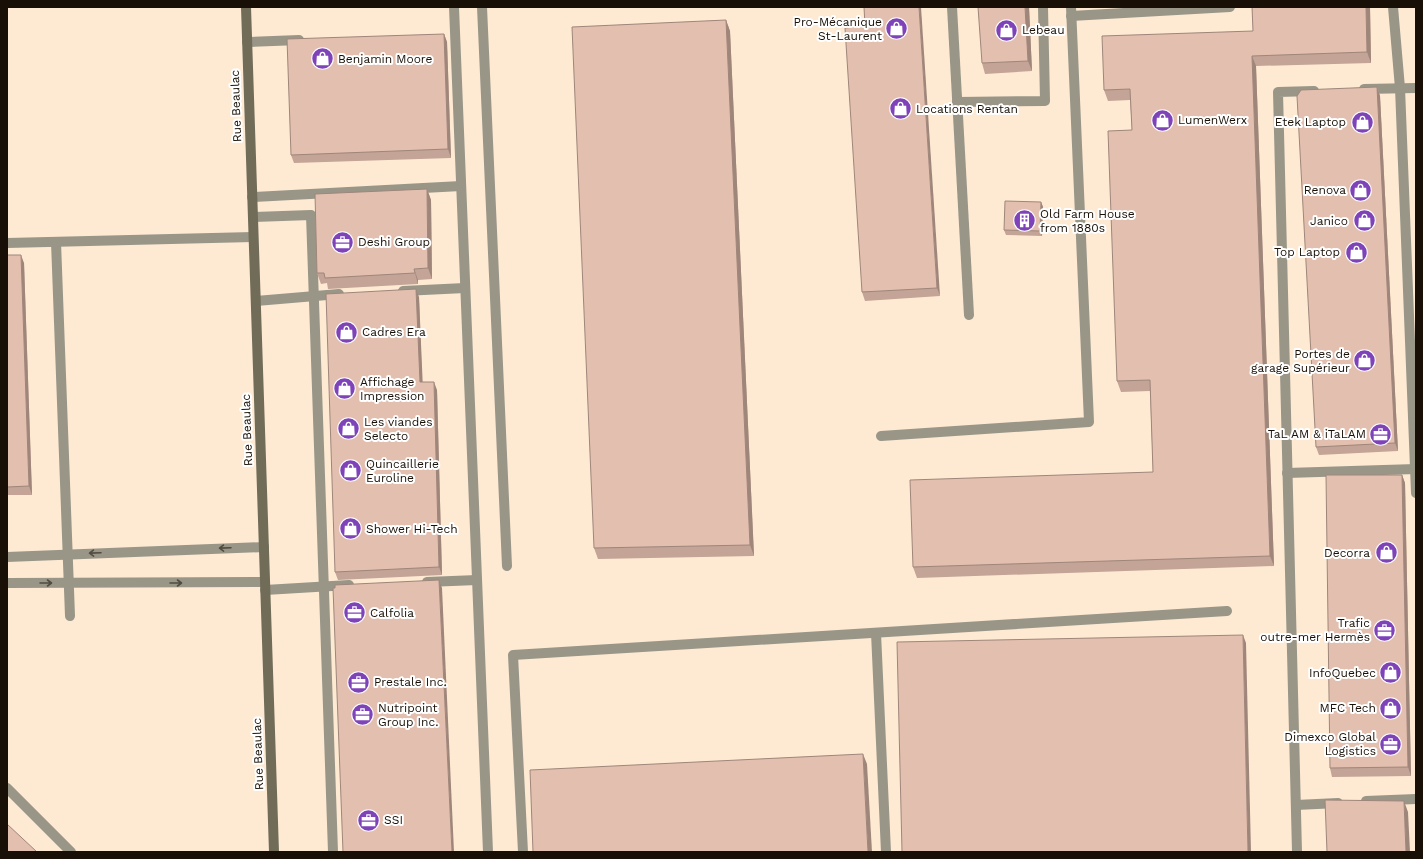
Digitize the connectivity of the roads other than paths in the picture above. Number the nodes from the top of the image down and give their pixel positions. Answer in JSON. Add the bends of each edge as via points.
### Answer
{"nodes":[{"id":1,"x":246,"y":7,"type":"edge"},
{"id":2,"x":454,"y":7,"type":"edge"},
{"id":3,"x":482,"y":7,"type":"edge"},
{"id":4,"x":952,"y":7,"type":"edge"},
{"id":5,"x":1043,"y":7,"type":"edge"},
{"id":6,"x":1230,"y":7,"type":"edge"},
{"id":7,"x":1394,"y":7,"type":"edge"},
{"id":8,"x":1071,"y":11,"type":"edge"},
{"id":9,"x":311,"y":40,"type":"edge"},
{"id":10,"x":247,"y":42,"type":"junction"},
{"id":11,"x":1400,"y":88,"type":"junction"},
{"id":12,"x":1416,"y":88,"type":"edge"},
{"id":13,"x":1354,"y":90,"type":"edge"},
{"id":14,"x":1323,"y":91,"type":"edge"},
{"id":15,"x":957,"y":102,"type":"junction"},
{"id":16,"x":461,"y":186,"type":"junction"},
{"id":17,"x":252,"y":197,"type":"junction"},
{"id":18,"x":253,"y":217,"type":"junction"},
{"id":19,"x":254,"y":236,"type":"junction"},
{"id":20,"x":56,"y":242,"type":"junction"},
{"id":21,"x":7,"y":244,"type":"edge"},
{"id":22,"x":1412,"y":282,"type":"edge"},
{"id":23,"x":465,"y":288,"type":"junction"},
{"id":24,"x":393,"y":292,"type":"edge"},
{"id":25,"x":346,"y":294,"type":"edge"},
{"id":26,"x":314,"y":296,"type":"junction"},
{"id":27,"x":256,"y":301,"type":"junction"},
{"id":28,"x":969,"y":315,"type":"dead end"},
{"id":29,"x":881,"y":436,"type":"dead end"},
{"id":30,"x":1416,"y":469,"type":"edge"},
{"id":31,"x":1287,"y":473,"type":"junction"},
{"id":32,"x":1416,"y":493,"type":"edge"},
{"id":33,"x":264,"y":546,"type":"junction"},
{"id":34,"x":68,"y":554,"type":"junction"},
{"id":35,"x":7,"y":557,"type":"edge"},
{"id":36,"x":507,"y":566,"type":"dead end"},
{"id":37,"x":477,"y":580,"type":"junction"},
{"id":38,"x":7,"y":583,"type":"edge"},
{"id":39,"x":68,"y":583,"type":"junction"},
{"id":40,"x":416,"y":583,"type":"edge"},
{"id":41,"x":362,"y":585,"type":"edge"},
{"id":42,"x":265,"y":586,"type":"junction"},
{"id":43,"x":324,"y":586,"type":"junction"},
{"id":44,"x":1227,"y":611,"type":"dead end"},
{"id":45,"x":70,"y":616,"type":"dead end"},
{"id":46,"x":876,"y":633,"type":"junction"},
{"id":47,"x":7,"y":788,"type":"edge"},
{"id":48,"x":1416,"y":798,"type":"edge"},
{"id":49,"x":1296,"y":805,"type":"junction"},
{"id":50,"x":71,"y":852,"type":"edge"},
{"id":51,"x":274,"y":852,"type":"edge"},
{"id":52,"x":333,"y":852,"type":"edge"},
{"id":53,"x":488,"y":852,"type":"edge"},
{"id":54,"x":523,"y":852,"type":"edge"},
{"id":55,"x":886,"y":852,"type":"edge"},
{"id":56,"x":1297,"y":852,"type":"edge"}],
"edges":[{"from":1,"to":10,"type":"street","name":"Rue Beaulac"},
{"from":2,"to":16,"type":"lane","via":[[451,35]]},
{"from":3,"to":36,"type":"lane"},
{"from":4,"to":15,"type":"lane"},
{"from":5,"to":15,"type":"lane","via":[[1046,102]]},
{"from":6,"to":8,"type":"lane"},
{"from":7,"to":11,"type":"lane"},
{"from":8,"to":29,"type":"lane","via":[[1089,422]]},
{"from":9,"to":10,"type":"lane"},
{"from":10,"to":17,"type":"street","name":"Rue Beaulac"},
{"from":11,"to":12,"type":"lane"},
{"from":11,"to":13,"type":"lane"},
{"from":11,"to":22,"type":"lane"},
{"from":14,"to":31,"type":"lane","via":[[1278,92]]},
{"from":15,"to":28,"type":"lane"},
{"from":16,"to":17,"type":"lane"},
{"from":16,"to":23,"type":"lane"},
{"from":17,"to":18,"type":"street","name":"Rue Beaulac"},
{"from":18,"to":19,"type":"street","name":"Rue Beaulac"},
{"from":18,"to":26,"type":"lane","via":[[311,214]]},
{"from":19,"to":20,"type":"lane"},
{"from":19,"to":27,"type":"street","name":"Rue Beaulac"},
{"from":20,"to":21,"type":"lane"},
{"from":20,"to":34,"type":"lane"},
{"from":22,"to":30,"type":"lane"},
{"from":23,"to":24,"type":"lane"},
{"from":23,"to":37,"type":"lane"},
{"from":25,"to":26,"type":"lane"},
{"from":26,"to":27,"type":"lane"},
{"from":26,"to":43,"type":"lane"},
{"from":27,"to":33,"type":"street","name":"Rue Beaulac"},
{"from":30,"to":31,"type":"lane"},
{"from":30,"to":32,"type":"lane"},
{"from":31,"to":49,"type":"lane"},
{"from":33,"to":34,"type":"lane","one_way":true},
{"from":33,"to":42,"type":"street","name":"Rue Beaulac"},
{"from":34,"to":35,"type":"lane"},
{"from":34,"to":39,"type":"lane"},
{"from":37,"to":40,"type":"lane"},
{"from":37,"to":53,"type":"lane"},
{"from":38,"to":39,"type":"lane","one_way":true},
{"from":39,"to":42,"type":"lane","one_way":true},
{"from":39,"to":45,"type":"lane"},
{"from":41,"to":43,"type":"lane"},
{"from":42,"to":43,"type":"lane"},
{"from":42,"to":51,"type":"street","name":"Rue Beaulac"},
{"from":43,"to":52,"type":"lane"},
{"from":44,"to":46,"type":"lane"},
{"from":46,"to":54,"type":"lane","via":[[513,655]]},
{"from":46,"to":55,"type":"lane"},
{"from":47,"to":50,"type":"lane"},
{"from":48,"to":49,"type":"lane"},
{"from":49,"to":56,"type":"lane"}]}
